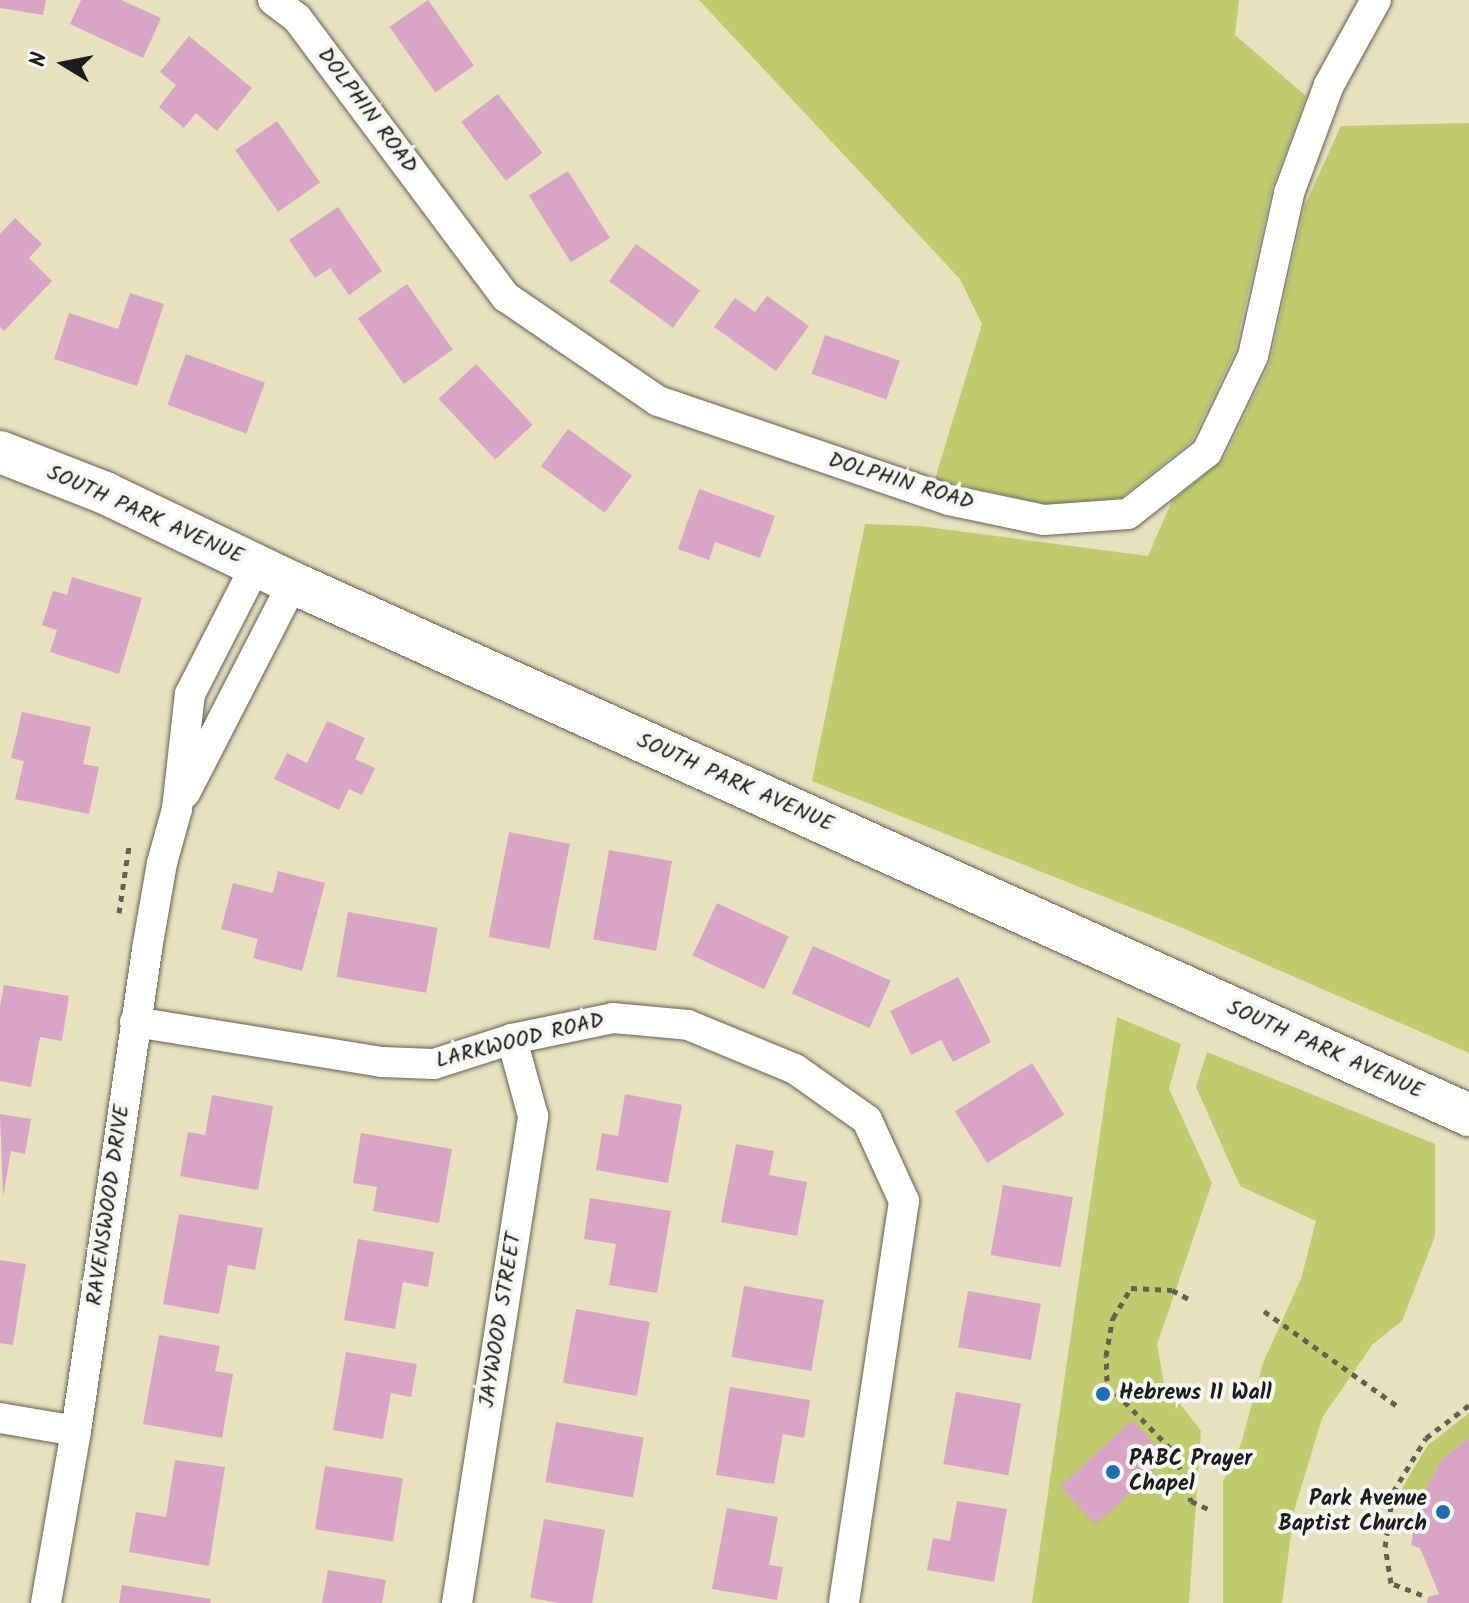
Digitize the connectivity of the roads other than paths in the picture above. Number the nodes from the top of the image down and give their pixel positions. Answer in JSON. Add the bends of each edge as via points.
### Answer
{"nodes":[{"id":1,"x":273,"y":0,"type":"edge"},
{"id":2,"x":1376,"y":0,"type":"edge"},
{"id":3,"x":0,"y":452,"type":"edge"},
{"id":4,"x":256,"y":565,"type":"junction"},
{"id":5,"x":293,"y":583,"type":"junction"},
{"id":6,"x":177,"y":809,"type":"junction"},
{"id":7,"x":135,"y":1022,"type":"junction"},
{"id":8,"x":512,"y":1039,"type":"junction"},
{"id":9,"x":1469,"y":1115,"type":"edge"},
{"id":10,"x":0,"y":1418,"type":"edge"},
{"id":11,"x":76,"y":1431,"type":"junction"},
{"id":12,"x":46,"y":1603,"type":"edge"},
{"id":13,"x":457,"y":1603,"type":"edge"},
{"id":14,"x":844,"y":1603,"type":"edge"}],
"edges":[{"from":1,"to":2,"type":"street","name":"DOLPHIN ROAD","via":[[297,18],[506,297],[658,401],[949,500],[1044,520],[1128,514],[1207,452],[1253,356],[1289,193],[1329,85]]},
{"from":3,"to":4,"type":"street","name":"SOUTH PARK AVENUE","via":[[105,493]]},
{"from":4,"to":5,"type":"street","name":"SOUTH PARK AVENUE"},
{"from":4,"to":6,"type":"street","name":"RAVENSWOOD DRIVE","via":[[190,694]]},
{"from":5,"to":6,"type":"street","name":"RAVENSWOOD DRIVE"},
{"from":5,"to":9,"type":"street","name":"SOUTH PARK AVENUE"},
{"from":6,"to":7,"type":"street","name":"RAVENSWOOD DRIVE","via":[[162,863]]},
{"from":7,"to":8,"type":"street","name":"LARKWOOD ROAD","via":[[382,1062],[434,1064]]},
{"from":7,"to":11,"type":"street","name":"RAVENSWOOD DRIVE"},
{"from":8,"to":13,"type":"street","name":"JAYWOOD STREET","via":[[533,1116]]},
{"from":8,"to":14,"type":"street","name":"LARKWOOD ROAD","via":[[613,1018],[688,1025],[795,1069],[867,1120],[904,1201]]},
{"from":10,"to":11,"type":"street"},
{"from":11,"to":12,"type":"street","name":"RAVENSWOOD DRIVE"}]}
